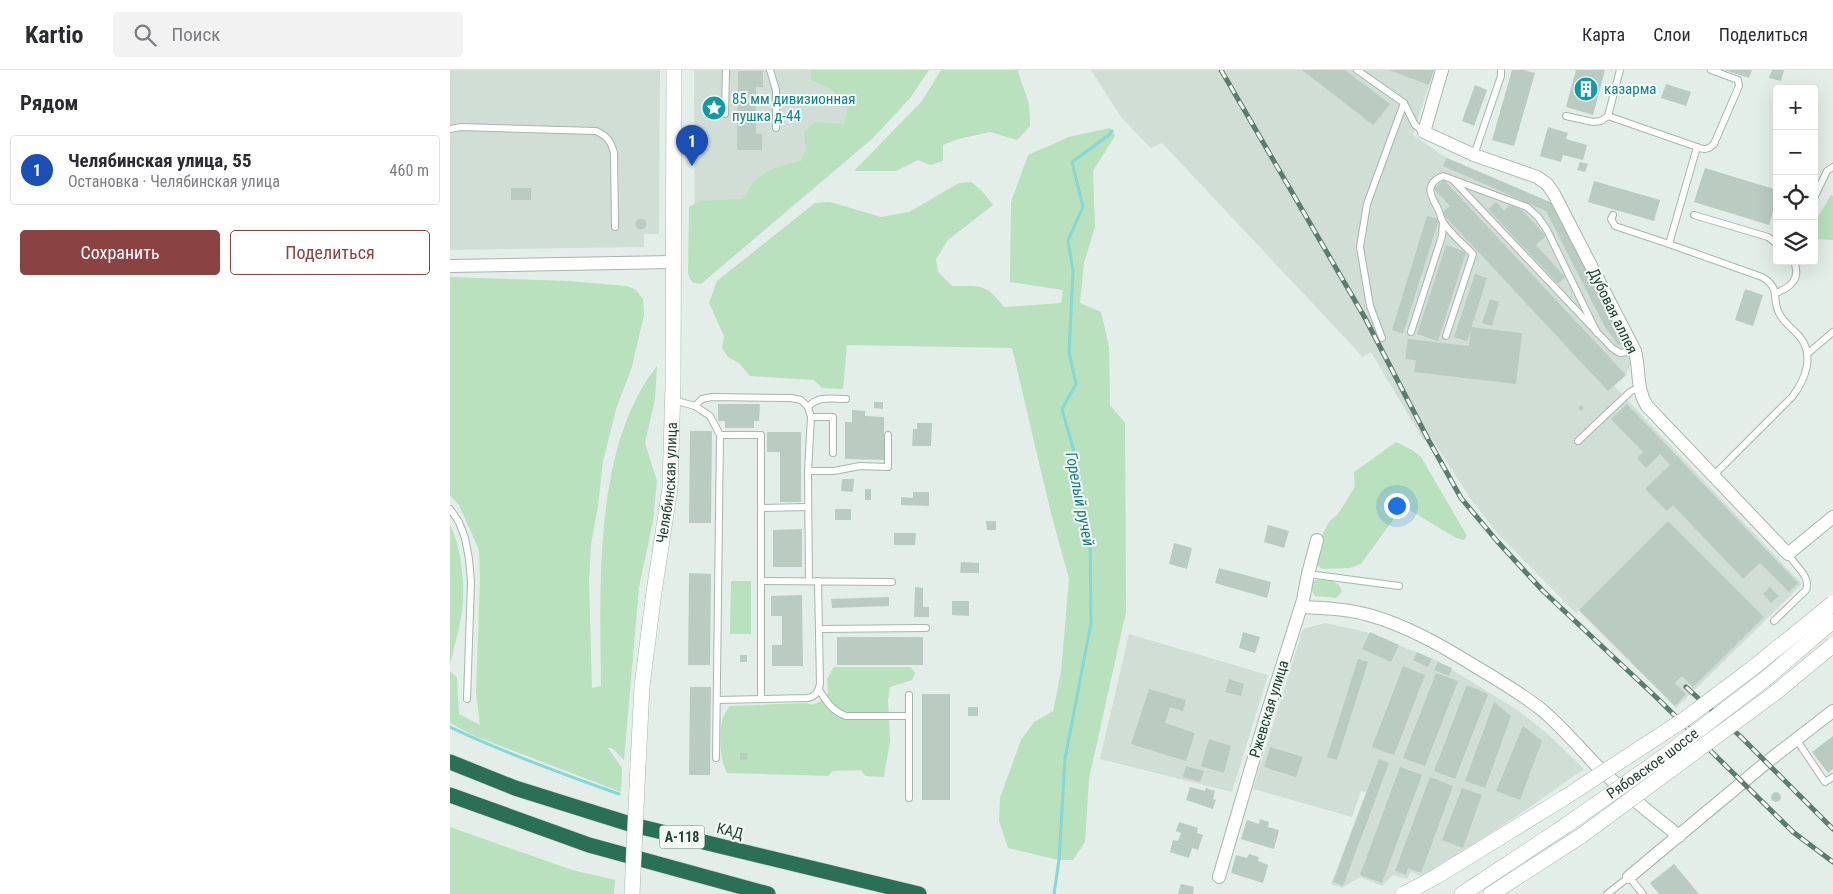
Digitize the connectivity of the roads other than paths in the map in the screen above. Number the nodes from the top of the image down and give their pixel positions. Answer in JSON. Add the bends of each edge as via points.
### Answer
{"nodes":[{"id":1,"x":674,"y":70,"type":"edge"},
{"id":2,"x":726,"y":70,"type":"edge"},
{"id":3,"x":770,"y":70,"type":"edge"},
{"id":4,"x":1357,"y":70,"type":"edge"},
{"id":5,"x":1442,"y":70,"type":"edge"},
{"id":6,"x":1501,"y":70,"type":"edge"},
{"id":7,"x":1620,"y":70,"type":"edge"},
{"id":8,"x":1711,"y":70,"type":"edge"},
{"id":9,"x":1404,"y":102,"type":"junction"},
{"id":10,"x":725,"y":114,"type":"dead end"},
{"id":11,"x":1566,"y":116,"type":"dead end"},
{"id":12,"x":1608,"y":116,"type":"junction"},
{"id":13,"x":776,"y":128,"type":"dead end"},
{"id":14,"x":450,"y":129,"type":"edge"},
{"id":15,"x":1424,"y":132,"type":"junction"},
{"id":16,"x":1696,"y":147,"type":"junction"},
{"id":17,"x":1474,"y":155,"type":"junction"},
{"id":18,"x":1833,"y":167,"type":"edge"},
{"id":19,"x":1451,"y":178,"type":"junction"},
{"id":20,"x":1818,"y":190,"type":"edge"},
{"id":21,"x":1613,"y":215,"type":"dead end"},
{"id":22,"x":1694,"y":215,"type":"dead end"},
{"id":23,"x":1443,"y":223,"type":"junction"},
{"id":24,"x":614,"y":228,"type":"dead end"},
{"id":25,"x":1773,"y":241,"type":"edge"},
{"id":26,"x":1669,"y":244,"type":"junction"},
{"id":27,"x":674,"y":262,"type":"junction"},
{"id":28,"x":1795,"y":265,"type":"edge"},
{"id":29,"x":450,"y":266,"type":"edge"},
{"id":30,"x":1776,"y":293,"type":"junction"},
{"id":31,"x":1411,"y":332,"type":"dead end"},
{"id":32,"x":1833,"y":332,"type":"edge"},
{"id":33,"x":1597,"y":333,"type":"junction"},
{"id":34,"x":1446,"y":336,"type":"dead end"},
{"id":35,"x":1382,"y":338,"type":"dead end"},
{"id":36,"x":1635,"y":351,"type":"junction"},
{"id":37,"x":1807,"y":354,"type":"junction"},
{"id":38,"x":1639,"y":386,"type":"junction"},
{"id":39,"x":846,"y":399,"type":"dead end"},
{"id":40,"x":673,"y":400,"type":"junction"},
{"id":41,"x":695,"y":406,"type":"junction"},
{"id":42,"x":808,"y":407,"type":"junction"},
{"id":43,"x":811,"y":417,"type":"junction"},
{"id":44,"x":720,"y":435,"type":"junction"},
{"id":45,"x":888,"y":435,"type":"dead end"},
{"id":46,"x":1578,"y":441,"type":"dead end"},
{"id":47,"x":833,"y":453,"type":"dead end"},
{"id":48,"x":808,"y":472,"type":"junction"},
{"id":49,"x":1714,"y":476,"type":"junction"},
{"id":50,"x":808,"y":507,"type":"junction"},
{"id":51,"x":761,"y":508,"type":"junction"},
{"id":52,"x":450,"y":509,"type":"edge"},
{"id":53,"x":1833,"y":517,"type":"edge"},
{"id":54,"x":1317,"y":540,"type":"dead end"},
{"id":55,"x":1788,"y":554,"type":"junction"},
{"id":56,"x":1308,"y":574,"type":"junction"},
{"id":57,"x":762,"y":581,"type":"junction"},
{"id":58,"x":809,"y":581,"type":"junction"},
{"id":59,"x":818,"y":581,"type":"junction"},
{"id":60,"x":892,"y":582,"type":"dead end"},
{"id":61,"x":1399,"y":586,"type":"dead end"},
{"id":62,"x":1833,"y":604,"type":"edge"},
{"id":63,"x":1301,"y":606,"type":"junction"},
{"id":64,"x":1774,"y":621,"type":"dead end"},
{"id":65,"x":1833,"y":621,"type":"edge"},
{"id":66,"x":926,"y":628,"type":"dead end"},
{"id":67,"x":819,"y":629,"type":"junction"},
{"id":68,"x":1833,"y":645,"type":"edge"},
{"id":69,"x":819,"y":690,"type":"junction"},
{"id":70,"x":909,"y":695,"type":"dead end"},
{"id":71,"x":467,"y":699,"type":"dead end"},
{"id":72,"x":761,"y":699,"type":"junction"},
{"id":73,"x":717,"y":700,"type":"junction"},
{"id":74,"x":1833,"y":711,"type":"edge"},
{"id":75,"x":909,"y":716,"type":"junction"},
{"id":76,"x":1796,"y":739,"type":"junction"},
{"id":77,"x":716,"y":758,"type":"dead end"},
{"id":78,"x":450,"y":762,"type":"edge"},
{"id":79,"x":1833,"y":777,"type":"edge"},
{"id":80,"x":450,"y":794,"type":"edge"},
{"id":81,"x":909,"y":798,"type":"dead end"},
{"id":82,"x":1679,"y":836,"type":"junction"},
{"id":83,"x":1219,"y":877,"type":"dead end"},
{"id":84,"x":1628,"y":877,"type":"junction"},
{"id":85,"x":632,"y":894,"type":"edge"},
{"id":86,"x":768,"y":894,"type":"edge"},
{"id":87,"x":919,"y":894,"type":"edge"},
{"id":88,"x":1404,"y":894,"type":"edge"},
{"id":89,"x":1462,"y":894,"type":"edge"},
{"id":90,"x":1491,"y":894,"type":"edge"},
{"id":91,"x":1607,"y":894,"type":"edge"},
{"id":92,"x":1643,"y":894,"type":"edge"}],
"edges":[{"from":1,"to":27,"type":"main road","name":"Челябинская улица"},
{"from":2,"to":10,"type":"lane"},
{"from":3,"to":13,"type":"lane","via":[[776,90]]},
{"from":4,"to":9,"type":"lane"},
{"from":5,"to":15,"type":"street"},
{"from":6,"to":17,"type":"lane"},
{"from":7,"to":12,"type":"lane"},
{"from":8,"to":16,"type":"lane","via":[[1738,80],[1739,86],[1714,144],[1704,150]]},
{"from":9,"to":15,"type":"lane","via":[[1415,125]]},
{"from":9,"to":35,"type":"lane","via":[[1367,204],[1360,247],[1370,306]]},
{"from":11,"to":12,"type":"lane","via":[[1593,122]]},
{"from":12,"to":16,"type":"lane"},
{"from":14,"to":24,"type":"lane","via":[[470,127],[605,135],[611,141],[614,153]]},
{"from":15,"to":17,"type":"street","name":"Дубовая аллея"},
{"from":16,"to":26,"type":"lane"},
{"from":17,"to":36,"type":"street","name":"Дубовая аллея","via":[[1537,177],[1547,184]]},
{"from":18,"to":20,"type":"lane","via":[[1827,171]]},
{"from":19,"to":23,"type":"lane","via":[[1443,176],[1436,179],[1430,188],[1431,199]]},
{"from":19,"to":33,"type":"lane"},
{"from":19,"to":33,"type":"lane","via":[[1526,207],[1538,217]]},
{"from":21,"to":26,"type":"lane","via":[[1612,224],[1615,226]]},
{"from":22,"to":25,"type":"lane"},
{"from":23,"to":31,"type":"lane","via":[[1442,236]]},
{"from":23,"to":34,"type":"lane","via":[[1473,254]]},
{"from":26,"to":30,"type":"lane","via":[[1762,277],[1770,281]]},
{"from":27,"to":29,"type":"street"},
{"from":27,"to":40,"type":"main road","name":"Челябинская улица"},
{"from":28,"to":30,"type":"lane","via":[[1794,282],[1789,288]]},
{"from":30,"to":37,"type":"lane","via":[[1778,313],[1800,337]]},
{"from":32,"to":37,"type":"lane"},
{"from":33,"to":36,"type":"lane","via":[[1620,353]]},
{"from":36,"to":38,"type":"street","name":"Дубовая аллея"},
{"from":37,"to":49,"type":"lane","via":[[1805,376],[1792,397]]},
{"from":38,"to":46,"type":"lane"},
{"from":38,"to":49,"type":"street","name":"Дубовая аллея","via":[[1641,398],[1647,406]]},
{"from":39,"to":42,"type":"lane","via":[[820,398]]},
{"from":40,"to":41,"type":"lane"},
{"from":40,"to":85,"type":"main road","name":"Челябинская улица","bridge":true,"via":[[670,488],[642,686]]},
{"from":41,"to":42,"type":"lane","via":[[702,399],[712,397],[791,398],[801,400]]},
{"from":41,"to":44,"type":"lane","via":[[710,416]]},
{"from":42,"to":43,"type":"lane"},
{"from":43,"to":47,"type":"lane","via":[[833,417]]},
{"from":43,"to":48,"type":"lane"},
{"from":44,"to":51,"type":"lane","via":[[760,435]]},
{"from":44,"to":73,"type":"lane"},
{"from":45,"to":48,"type":"lane","via":[[888,467],[860,466],[834,472]]},
{"from":48,"to":50,"type":"lane"},
{"from":49,"to":55,"type":"street","name":"Дубовая аллея"},
{"from":50,"to":51,"type":"lane"},
{"from":50,"to":58,"type":"lane"},
{"from":51,"to":57,"type":"lane"},
{"from":52,"to":71,"type":"lane","via":[[459,522],[469,559]]},
{"from":53,"to":55,"type":"street"},
{"from":54,"to":56,"type":"street","name":"Ржевская улица"},
{"from":55,"to":64,"type":"lane","via":[[1808,584],[1806,590]]},
{"from":56,"to":61,"type":"lane"},
{"from":56,"to":63,"type":"street","name":"Ржевская улица"},
{"from":57,"to":58,"type":"lane"},
{"from":57,"to":72,"type":"lane"},
{"from":58,"to":59,"type":"lane"},
{"from":59,"to":60,"type":"lane"},
{"from":59,"to":67,"type":"lane"},
{"from":62,"to":88,"type":"main road","bridge":true,"via":[[1685,719],[1564,798]]},
{"from":63,"to":82,"type":"street","via":[[1362,614],[1407,629],[1455,654],[1542,710],[1596,765]]},
{"from":63,"to":83,"type":"street","name":"Ржевская улица"},
{"from":65,"to":89,"type":"main road","name":"Рябовское шоссе","bridge":true,"via":[[1764,680],[1666,755]]},
{"from":66,"to":67,"type":"lane"},
{"from":67,"to":69,"type":"lane"},
{"from":68,"to":90,"type":"main road","name":"Рябовское шоссе","bridge":true,"via":[[1658,780],[1581,836]]},
{"from":69,"to":72,"type":"lane","via":[[808,698]]},
{"from":69,"to":75,"type":"lane","via":[[830,707],[846,716]]},
{"from":70,"to":75,"type":"lane"},
{"from":72,"to":73,"type":"lane"},
{"from":73,"to":77,"type":"lane"},
{"from":74,"to":76,"type":"street"},
{"from":75,"to":81,"type":"lane"},
{"from":76,"to":79,"type":"lane","via":[[1824,782]]},
{"from":76,"to":82,"type":"street"},
{"from":78,"to":87,"type":"highway","name":"КАД","number":"А-118","via":[[515,788],[633,825]]},
{"from":80,"to":86,"type":"highway","number":"А-118","via":[[590,845]]},
{"from":82,"to":84,"type":"street"},
{"from":84,"to":91,"type":"lane"},
{"from":84,"to":92,"type":"lane"}]}
